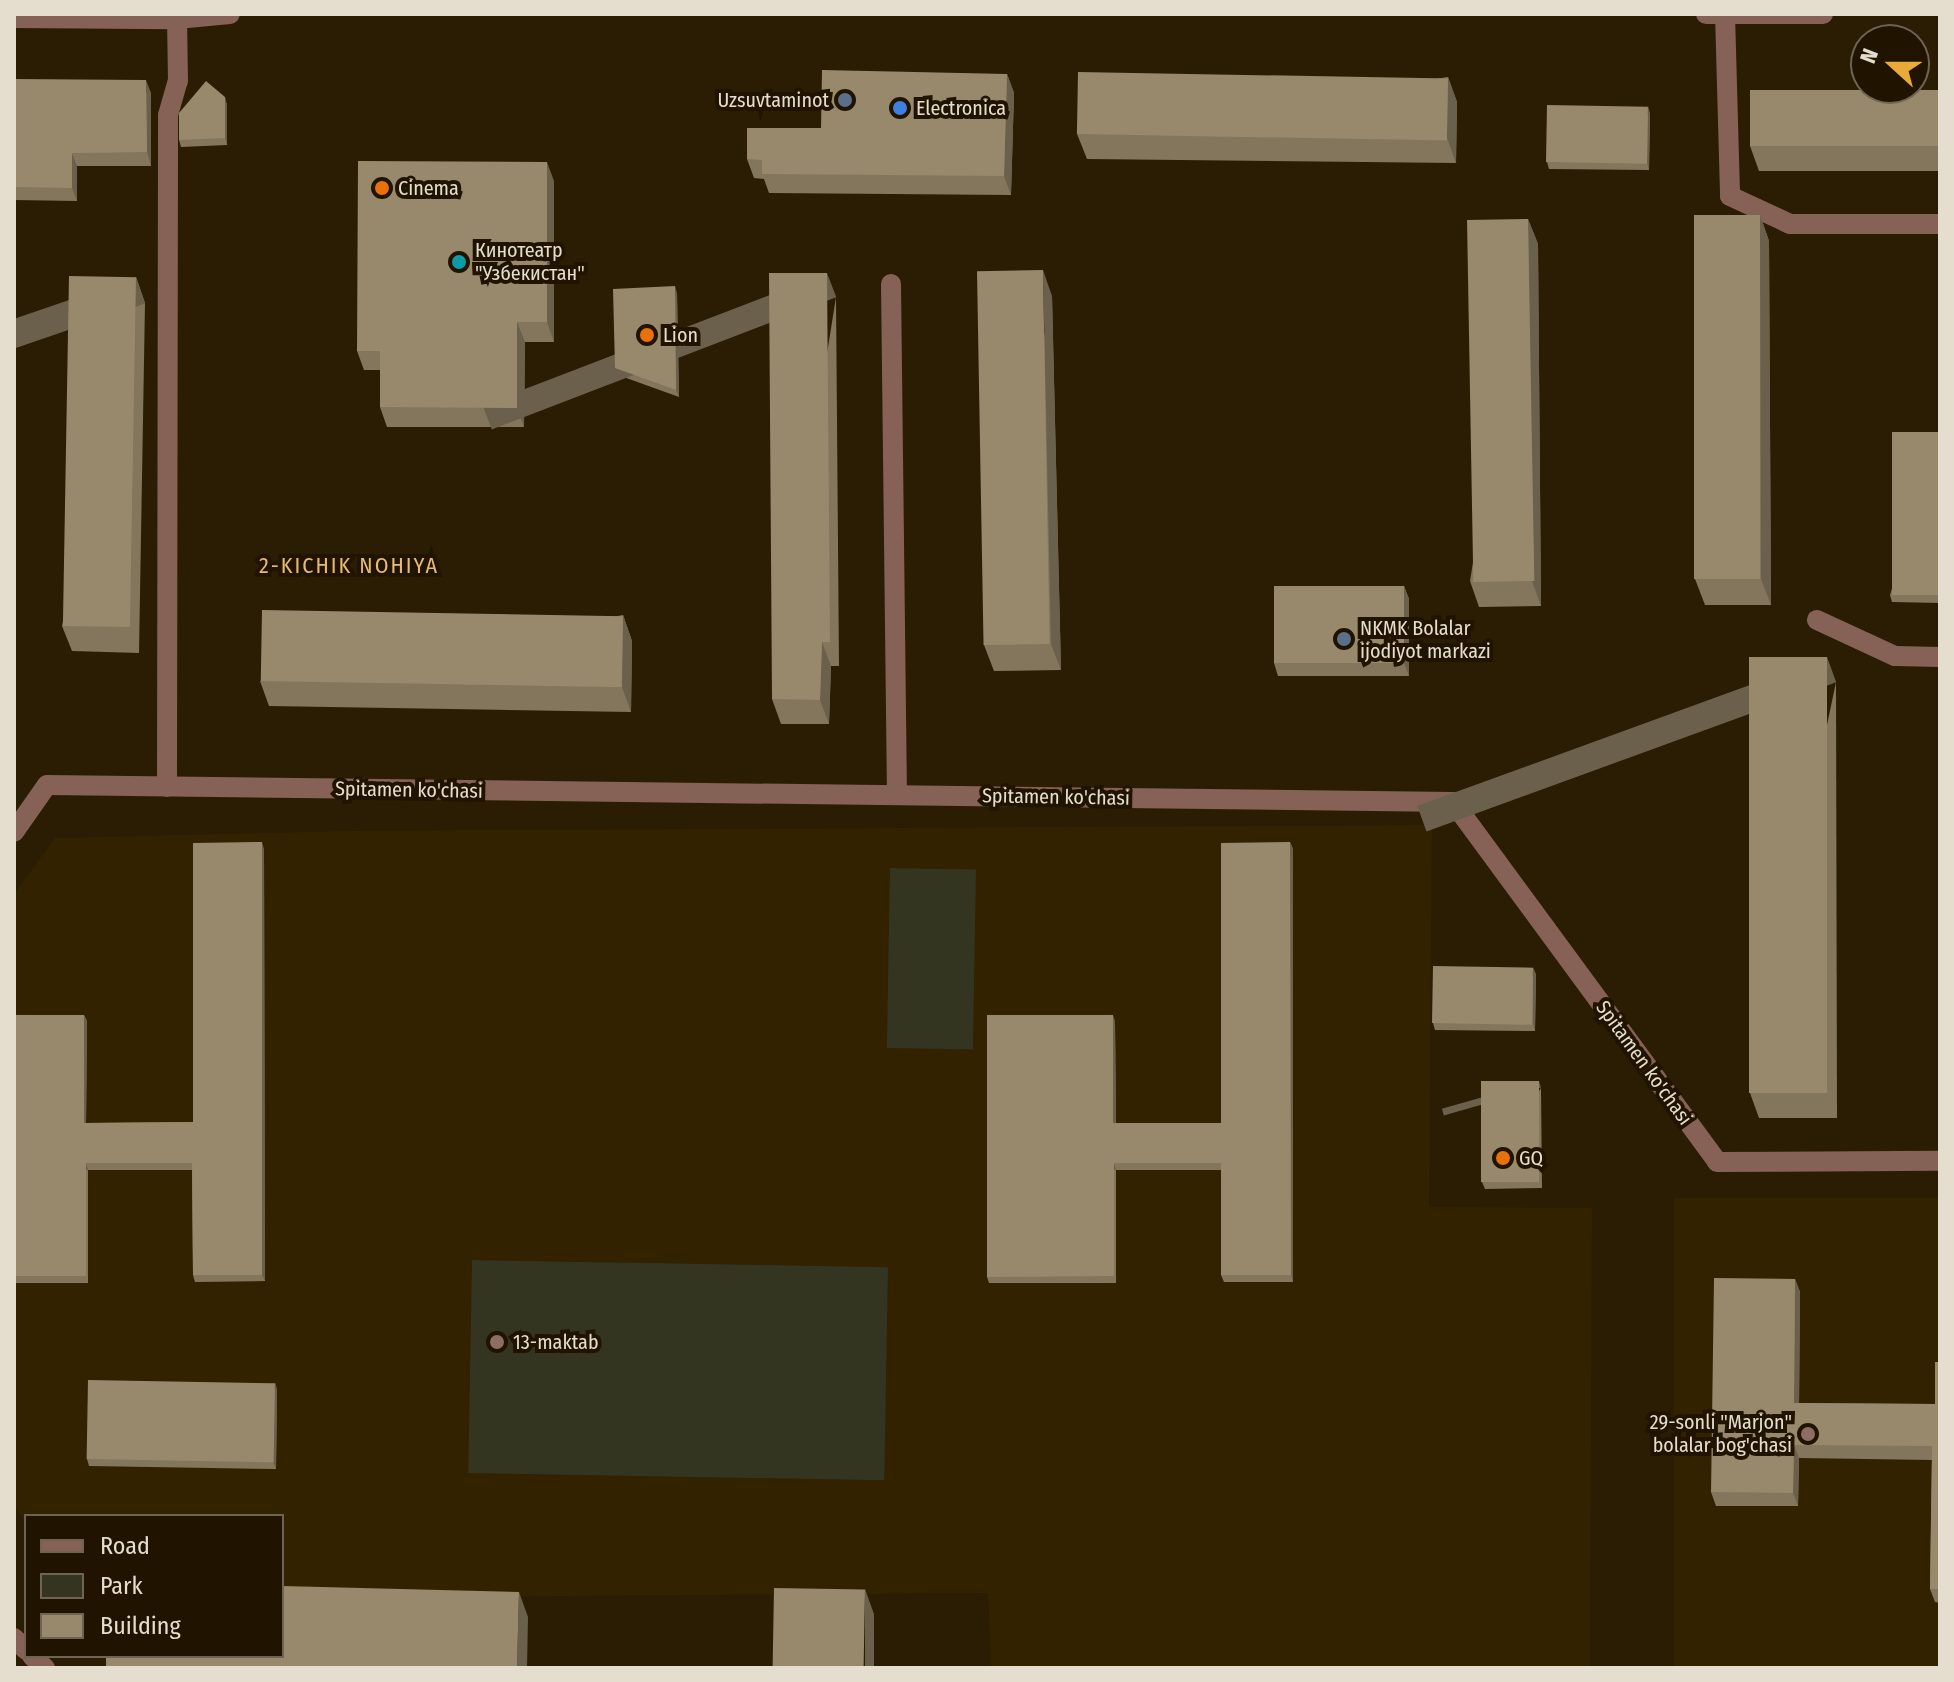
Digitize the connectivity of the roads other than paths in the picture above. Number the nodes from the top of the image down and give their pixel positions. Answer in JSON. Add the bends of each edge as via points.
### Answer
{"nodes":[{"id":1,"x":230,"y":14,"type":"edge"},
{"id":2,"x":1706,"y":14,"type":"edge"},
{"id":3,"x":1725,"y":14,"type":"edge"},
{"id":4,"x":1823,"y":14,"type":"edge"},
{"id":5,"x":14,"y":18,"type":"edge"},
{"id":6,"x":177,"y":19,"type":"junction"},
{"id":7,"x":1940,"y":224,"type":"edge"},
{"id":8,"x":891,"y":284,"type":"dead end"},
{"id":9,"x":1817,"y":620,"type":"dead end"},
{"id":10,"x":1940,"y":657,"type":"edge"},
{"id":11,"x":167,"y":787,"type":"junction"},
{"id":12,"x":897,"y":795,"type":"junction"},
{"id":13,"x":14,"y":832,"type":"edge"},
{"id":14,"x":1940,"y":1161,"type":"edge"}],
"edges":[{"from":1,"to":6,"type":"street"},
{"from":2,"to":3,"type":"street"},
{"from":3,"to":4,"type":"street"},
{"from":3,"to":7,"type":"street","via":[[1730,196],[1790,224]]},
{"from":5,"to":6,"type":"street"},
{"from":6,"to":11,"type":"street","via":[[178,81],[168,115]]},
{"from":8,"to":12,"type":"street"},
{"from":9,"to":10,"type":"street","via":[[1895,656]]},
{"from":11,"to":12,"type":"street","name":"Spitamen ko'chasi"},
{"from":11,"to":13,"type":"street","name":"Spitamen ko'chasi","via":[[47,785]]},
{"from":12,"to":14,"type":"street","name":"Spitamen ko'chasi","via":[[1453,802],[1717,1162]]}]}
